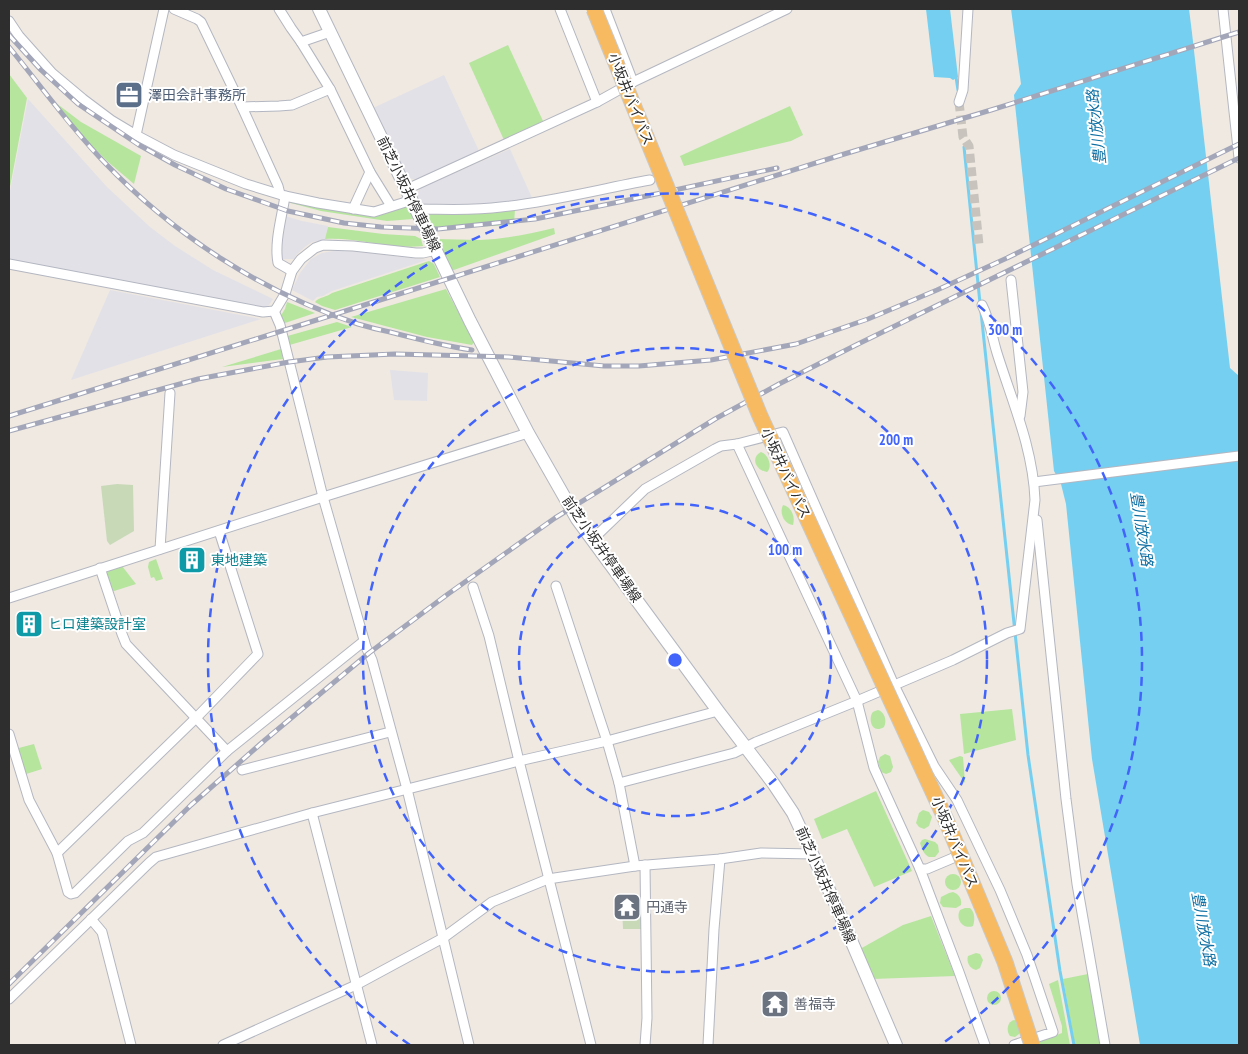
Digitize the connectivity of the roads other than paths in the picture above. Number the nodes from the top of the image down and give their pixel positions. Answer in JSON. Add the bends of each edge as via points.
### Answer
{"nodes":[{"id":1,"x":164,"y":9,"type":"edge"},
{"id":2,"x":174,"y":9,"type":"edge"},
{"id":3,"x":279,"y":9,"type":"edge"},
{"id":4,"x":319,"y":9,"type":"edge"},
{"id":5,"x":560,"y":9,"type":"edge"},
{"id":6,"x":594,"y":9,"type":"edge"},
{"id":7,"x":605,"y":9,"type":"edge"},
{"id":8,"x":787,"y":9,"type":"edge"},
{"id":9,"x":968,"y":9,"type":"edge"},
{"id":10,"x":1223,"y":9,"type":"edge"},
{"id":11,"x":9,"y":21,"type":"edge"},
{"id":12,"x":330,"y":32,"type":"junction"},
{"id":13,"x":301,"y":42,"type":"junction"},
{"id":14,"x":633,"y":82,"type":"junction"},
{"id":15,"x":330,"y":89,"type":"junction"},
{"id":16,"x":597,"y":102,"type":"junction"},
{"id":17,"x":959,"y":102,"type":"tunnel mouth"},
{"id":18,"x":242,"y":107,"type":"junction"},
{"id":19,"x":136,"y":135,"type":"junction"},
{"id":20,"x":1239,"y":158,"type":"edge"},
{"id":21,"x":370,"y":172,"type":"junction"},
{"id":22,"x":650,"y":180,"type":"dead end"},
{"id":23,"x":282,"y":195,"type":"junction"},
{"id":24,"x":412,"y":200,"type":"junction"},
{"id":25,"x":390,"y":206,"type":"junction"},
{"id":26,"x":353,"y":209,"type":"junction"},
{"id":27,"x":436,"y":250,"type":"junction"},
{"id":28,"x":9,"y":264,"type":"edge"},
{"id":29,"x":292,"y":272,"type":"junction"},
{"id":30,"x":1011,"y":280,"type":"dead end"},
{"id":31,"x":982,"y":305,"type":"dead end"},
{"id":32,"x":274,"y":311,"type":"junction"},
{"id":33,"x":170,"y":393,"type":"dead end"},
{"id":34,"x":1020,"y":419,"type":"junction"},
{"id":35,"x":528,"y":432,"type":"junction"},
{"id":36,"x":737,"y":444,"type":"junction"},
{"id":37,"x":1239,"y":456,"type":"edge"},
{"id":38,"x":1037,"y":482,"type":"junction"},
{"id":39,"x":323,"y":496,"type":"junction"},
{"id":40,"x":1035,"y":500,"type":"junction"},
{"id":41,"x":219,"y":531,"type":"junction"},
{"id":42,"x":593,"y":539,"type":"junction"},
{"id":43,"x":160,"y":549,"type":"junction"},
{"id":44,"x":100,"y":568,"type":"junction"},
{"id":45,"x":556,"y":586,"type":"dead end"},
{"id":46,"x":473,"y":587,"type":"dead end"},
{"id":47,"x":9,"y":598,"type":"edge"},
{"id":48,"x":364,"y":641,"type":"junction"},
{"id":49,"x":894,"y":685,"type":"junction"},
{"id":50,"x":857,"y":701,"type":"junction"},
{"id":51,"x":718,"y":711,"type":"junction"},
{"id":52,"x":196,"y":718,"type":"junction"},
{"id":53,"x":390,"y":732,"type":"junction"},
{"id":54,"x":9,"y":734,"type":"edge"},
{"id":55,"x":607,"y":741,"type":"junction"},
{"id":56,"x":746,"y":747,"type":"junction"},
{"id":57,"x":227,"y":751,"type":"junction"},
{"id":58,"x":518,"y":760,"type":"junction"},
{"id":59,"x":242,"y":770,"type":"dead end"},
{"id":60,"x":619,"y":783,"type":"junction"},
{"id":61,"x":406,"y":789,"type":"junction"},
{"id":62,"x":312,"y":813,"type":"junction"},
{"id":63,"x":57,"y":853,"type":"junction"},
{"id":64,"x":812,"y":854,"type":"junction"},
{"id":65,"x":953,"y":858,"type":"dead end"},
{"id":66,"x":720,"y":859,"type":"junction"},
{"id":67,"x":645,"y":865,"type":"junction"},
{"id":68,"x":635,"y":866,"type":"junction"},
{"id":69,"x":920,"y":869,"type":"junction"},
{"id":70,"x":548,"y":879,"type":"junction"},
{"id":71,"x":91,"y":919,"type":"junction"},
{"id":72,"x":443,"y":938,"type":"junction"},
{"id":73,"x":356,"y":986,"type":"junction"},
{"id":74,"x":9,"y":999,"type":"edge"},
{"id":75,"x":131,"y":1045,"type":"edge"},
{"id":76,"x":223,"y":1045,"type":"edge"},
{"id":77,"x":372,"y":1045,"type":"edge"},
{"id":78,"x":469,"y":1045,"type":"edge"},
{"id":79,"x":591,"y":1045,"type":"edge"},
{"id":80,"x":644,"y":1045,"type":"edge"},
{"id":81,"x":708,"y":1045,"type":"edge"},
{"id":82,"x":896,"y":1045,"type":"edge"},
{"id":83,"x":985,"y":1045,"type":"edge"},
{"id":84,"x":1014,"y":1045,"type":"edge"},
{"id":85,"x":1032,"y":1045,"type":"edge"},
{"id":86,"x":1105,"y":1045,"type":"edge"}],
"edges":[{"from":1,"to":19,"type":"street"},
{"from":2,"to":18,"type":"street","via":[[201,22]]},
{"from":3,"to":13,"type":"street"},
{"from":4,"to":12,"type":"main road","name":"前芝小坂井停車場線"},
{"from":5,"to":16,"type":"street"},
{"from":6,"to":85,"type":"highway","name":"小坂井バイパス","bridge":true,"via":[[760,416],[946,820],[1005,962]]},
{"from":7,"to":14,"type":"street"},
{"from":8,"to":14,"type":"street"},
{"from":9,"to":17,"type":"street","via":[[963,90]]},
{"from":10,"to":20,"type":"street"},
{"from":11,"to":19,"type":"street","via":[[58,78],[82,99]]},
{"from":12,"to":13,"type":"street"},
{"from":12,"to":24,"type":"main road","name":"前芝小坂井停車場線"},
{"from":13,"to":15,"type":"street"},
{"from":14,"to":16,"type":"street"},
{"from":15,"to":18,"type":"street","via":[[292,105]]},
{"from":15,"to":21,"type":"street"},
{"from":16,"to":24,"type":"street"},
{"from":18,"to":23,"type":"street"},
{"from":19,"to":23,"type":"street","via":[[174,155]]},
{"from":21,"to":25,"type":"street"},
{"from":21,"to":26,"type":"street"},
{"from":22,"to":24,"type":"street","via":[[500,208],[472,209]]},
{"from":23,"to":26,"type":"street"},
{"from":23,"to":29,"type":"street","via":[[276,256],[278,263]]},
{"from":24,"to":25,"type":"street"},
{"from":24,"to":27,"type":"main road","name":"前芝小坂井停車場線"},
{"from":25,"to":26,"type":"street","via":[[374,212]]},
{"from":27,"to":29,"type":"street","via":[[416,253],[323,245],[309,252]]},
{"from":27,"to":35,"type":"main road","name":"前芝小坂井停車場線"},
{"from":28,"to":32,"type":"street","via":[[256,311]]},
{"from":29,"to":32,"type":"street","via":[[285,294]]},
{"from":30,"to":34,"type":"street","via":[[1023,392]]},
{"from":31,"to":34,"type":"street"},
{"from":32,"to":39,"type":"street"},
{"from":33,"to":43,"type":"street"},
{"from":34,"to":38,"type":"street"},
{"from":35,"to":39,"type":"street"},
{"from":35,"to":42,"type":"main road","name":"前芝小坂井停車場線","via":[[577,518]]},
{"from":36,"to":42,"type":"street","via":[[721,446],[645,489]]},
{"from":36,"to":49,"type":"street","via":[[783,432]]},
{"from":36,"to":50,"type":"street"},
{"from":37,"to":38,"type":"street"},
{"from":38,"to":40,"type":"street"},
{"from":39,"to":41,"type":"street"},
{"from":39,"to":48,"type":"street"},
{"from":40,"to":49,"type":"street","via":[[1020,629]]},
{"from":40,"to":86,"type":"street","via":[[1066,799]]},
{"from":41,"to":43,"type":"street"},
{"from":41,"to":52,"type":"street","via":[[258,654]]},
{"from":42,"to":51,"type":"main road","name":"前芝小坂井停車場線"},
{"from":43,"to":44,"type":"street"},
{"from":44,"to":47,"type":"street"},
{"from":44,"to":52,"type":"street","via":[[126,644]]},
{"from":45,"to":55,"type":"street"},
{"from":46,"to":58,"type":"street","via":[[489,636]]},
{"from":48,"to":53,"type":"street"},
{"from":48,"to":57,"type":"street"},
{"from":49,"to":50,"type":"street"},
{"from":49,"to":84,"type":"street","via":[[934,766],[957,800],[1000,890],[1027,955],[1053,1032]]},
{"from":50,"to":56,"type":"street"},
{"from":50,"to":69,"type":"street","via":[[874,768]]},
{"from":51,"to":55,"type":"street"},
{"from":51,"to":56,"type":"main road","name":"前芝小坂井停車場線"},
{"from":52,"to":57,"type":"street"},
{"from":52,"to":63,"type":"street"},
{"from":53,"to":59,"type":"street"},
{"from":53,"to":61,"type":"street"},
{"from":54,"to":63,"type":"street","via":[[29,800]]},
{"from":55,"to":58,"type":"street"},
{"from":55,"to":60,"type":"street"},
{"from":56,"to":60,"type":"street"},
{"from":56,"to":64,"type":"main road","name":"前芝小坂井停車場線","via":[[793,813]]},
{"from":57,"to":63,"type":"street","via":[[75,893],[68,892]]},
{"from":58,"to":61,"type":"street"},
{"from":58,"to":70,"type":"street"},
{"from":60,"to":68,"type":"street"},
{"from":61,"to":62,"type":"street"},
{"from":61,"to":72,"type":"street"},
{"from":62,"to":71,"type":"street","via":[[156,857]]},
{"from":62,"to":73,"type":"street"},
{"from":64,"to":66,"type":"street","via":[[761,854]]},
{"from":64,"to":82,"type":"main road","name":"前芝小坂井停車場線"},
{"from":65,"to":69,"type":"street"},
{"from":66,"to":67,"type":"street"},
{"from":66,"to":81,"type":"street"},
{"from":67,"to":68,"type":"street"},
{"from":67,"to":80,"type":"street","via":[[647,1018]]},
{"from":68,"to":70,"type":"street"},
{"from":69,"to":83,"type":"street"},
{"from":70,"to":72,"type":"street","via":[[492,902]]},
{"from":70,"to":79,"type":"street"},
{"from":71,"to":74,"type":"street"},
{"from":71,"to":75,"type":"street","via":[[102,932]]},
{"from":72,"to":73,"type":"street"},
{"from":72,"to":78,"type":"street"},
{"from":73,"to":76,"type":"street"},
{"from":73,"to":77,"type":"street"}]}
